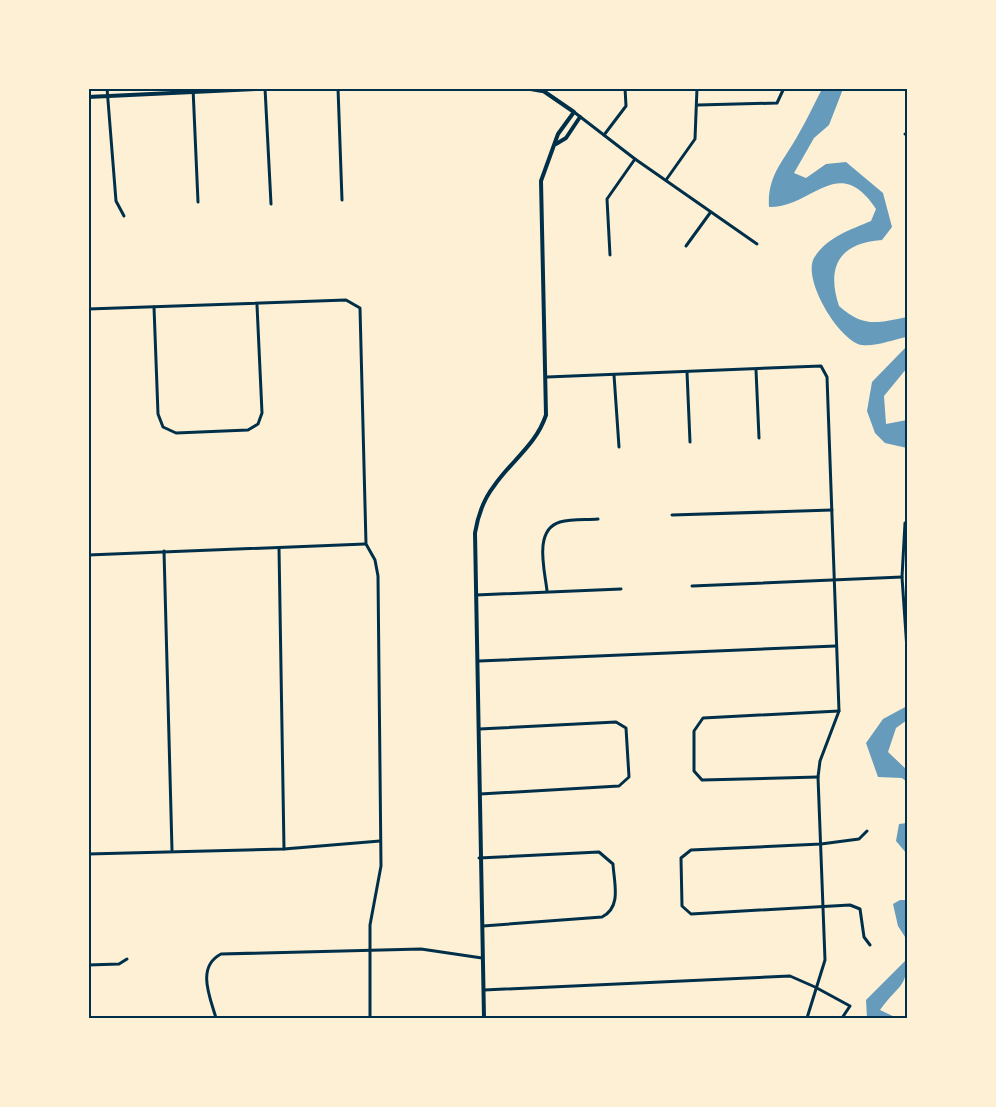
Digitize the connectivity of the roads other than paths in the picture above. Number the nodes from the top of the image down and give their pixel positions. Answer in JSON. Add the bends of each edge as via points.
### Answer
{"nodes":[{"id":1,"x":107,"y":88,"type":"edge"},
{"id":2,"x":275,"y":88,"type":"edge"},
{"id":3,"x":338,"y":88,"type":"edge"},
{"id":4,"x":525,"y":88,"type":"edge"},
{"id":5,"x":625,"y":88,"type":"edge"},
{"id":6,"x":697,"y":88,"type":"edge"},
{"id":7,"x":784,"y":88,"type":"edge"},
{"id":8,"x":265,"y":89,"type":"edge"},
{"id":9,"x":542,"y":89,"type":"edge"},
{"id":10,"x":193,"y":90,"type":"edge"},
{"id":11,"x":108,"y":96,"type":"junction"},
{"id":12,"x":88,"y":97,"type":"edge"},
{"id":13,"x":698,"y":105,"type":"junction"},
{"id":14,"x":574,"y":112,"type":"junction"},
{"id":15,"x":580,"y":117,"type":"junction"},
{"id":16,"x":604,"y":135,"type":"junction"},
{"id":17,"x":556,"y":145,"type":"junction"},
{"id":18,"x":635,"y":159,"type":"junction"},
{"id":19,"x":666,"y":180,"type":"junction"},
{"id":20,"x":342,"y":200,"type":"dead end"},
{"id":21,"x":198,"y":202,"type":"dead end"},
{"id":22,"x":271,"y":204,"type":"dead end"},
{"id":23,"x":710,"y":213,"type":"junction"},
{"id":24,"x":124,"y":216,"type":"dead end"},
{"id":25,"x":757,"y":244,"type":"dead end"},
{"id":26,"x":686,"y":246,"type":"dead end"},
{"id":27,"x":610,"y":255,"type":"dead end"},
{"id":28,"x":257,"y":305,"type":"junction"},
{"id":29,"x":153,"y":307,"type":"junction"},
{"id":30,"x":88,"y":309,"type":"edge"},
{"id":31,"x":756,"y":370,"type":"junction"},
{"id":32,"x":687,"y":372,"type":"junction"},
{"id":33,"x":614,"y":375,"type":"junction"},
{"id":34,"x":547,"y":377,"type":"junction"},
{"id":35,"x":759,"y":438,"type":"dead end"},
{"id":36,"x":690,"y":442,"type":"dead end"},
{"id":37,"x":619,"y":447,"type":"dead end"},
{"id":38,"x":833,"y":510,"type":"junction"},
{"id":39,"x":672,"y":515,"type":"dead end"},
{"id":40,"x":598,"y":519,"type":"dead end"},
{"id":41,"x":905,"y":523,"type":"dead end"},
{"id":42,"x":366,"y":544,"type":"junction"},
{"id":43,"x":279,"y":548,"type":"junction"},
{"id":44,"x":164,"y":551,"type":"junction"},
{"id":45,"x":88,"y":555,"type":"edge"},
{"id":46,"x":902,"y":577,"type":"junction"},
{"id":47,"x":836,"y":580,"type":"junction"},
{"id":48,"x":692,"y":586,"type":"dead end"},
{"id":49,"x":621,"y":589,"type":"dead end"},
{"id":50,"x":547,"y":591,"type":"junction"},
{"id":51,"x":476,"y":595,"type":"junction"},
{"id":52,"x":837,"y":646,"type":"junction"},
{"id":53,"x":478,"y":661,"type":"junction"},
{"id":54,"x":908,"y":664,"type":"edge"},
{"id":55,"x":839,"y":711,"type":"junction"},
{"id":56,"x":479,"y":729,"type":"junction"},
{"id":57,"x":818,"y":777,"type":"junction"},
{"id":58,"x":480,"y":794,"type":"junction"},
{"id":59,"x":867,"y":831,"type":"dead end"},
{"id":60,"x":381,"y":841,"type":"junction"},
{"id":61,"x":821,"y":844,"type":"junction"},
{"id":62,"x":284,"y":849,"type":"junction"},
{"id":63,"x":172,"y":850,"type":"junction"},
{"id":64,"x":88,"y":854,"type":"edge"},
{"id":65,"x":479,"y":858,"type":"junction"},
{"id":66,"x":823,"y":907,"type":"junction"},
{"id":67,"x":483,"y":926,"type":"junction"},
{"id":68,"x":870,"y":945,"type":"dead end"},
{"id":69,"x":371,"y":950,"type":"junction"},
{"id":70,"x":482,"y":958,"type":"junction"},
{"id":71,"x":127,"y":959,"type":"dead end"},
{"id":72,"x":88,"y":965,"type":"edge"},
{"id":73,"x":815,"y":987,"type":"junction"},
{"id":74,"x":484,"y":990,"type":"junction"},
{"id":75,"x":216,"y":1018,"type":"edge"},
{"id":76,"x":370,"y":1018,"type":"edge"},
{"id":77,"x":484,"y":1018,"type":"edge"},
{"id":78,"x":807,"y":1018,"type":"edge"},
{"id":79,"x":843,"y":1018,"type":"edge"}],
"edges":[{"from":1,"to":11,"type":"street"},
{"from":2,"to":8,"type":"street"},
{"from":3,"to":20,"type":"street"},
{"from":4,"to":9,"type":"street"},
{"from":5,"to":16,"type":"street","via":[[626,106]]},
{"from":6,"to":13,"type":"street"},
{"from":7,"to":13,"type":"street","via":[[777,102]]},
{"from":8,"to":10,"type":"street"},
{"from":8,"to":22,"type":"street"},
{"from":9,"to":14,"type":"street"},
{"from":10,"to":11,"type":"street"},
{"from":10,"to":21,"type":"street"},
{"from":11,"to":12,"type":"street"},
{"from":11,"to":24,"type":"street","via":[[116,201]]},
{"from":13,"to":19,"type":"street","via":[[696,139]]},
{"from":14,"to":15,"type":"street"},
{"from":14,"to":17,"type":"street","via":[[558,134]]},
{"from":15,"to":16,"type":"street"},
{"from":15,"to":17,"type":"street","via":[[566,138]]},
{"from":16,"to":18,"type":"street"},
{"from":17,"to":34,"type":"street","via":[[545,165],[540,194]]},
{"from":18,"to":19,"type":"street"},
{"from":18,"to":27,"type":"street","via":[[607,199]]},
{"from":19,"to":23,"type":"street"},
{"from":23,"to":25,"type":"street"},
{"from":23,"to":26,"type":"street"},
{"from":28,"to":29,"type":"street"},
{"from":28,"to":29,"type":"street","via":[[262,413],[258,424],[248,430],[176,433],[163,428],[158,414]]},
{"from":28,"to":42,"type":"street","via":[[346,300],[360,308]]},
{"from":29,"to":30,"type":"street"},
{"from":31,"to":32,"type":"street"},
{"from":31,"to":35,"type":"street"},
{"from":31,"to":38,"type":"street","via":[[821,366],[827,376]]},
{"from":32,"to":33,"type":"street"},
{"from":32,"to":36,"type":"street"},
{"from":33,"to":34,"type":"street"},
{"from":33,"to":37,"type":"street"},
{"from":34,"to":51,"type":"street","via":[[546,415],[540,432],[495,484],[478,517]]},
{"from":38,"to":39,"type":"street"},
{"from":38,"to":47,"type":"street"},
{"from":40,"to":50,"type":"street","via":[[551,526],[543,549]]},
{"from":41,"to":46,"type":"street"},
{"from":42,"to":43,"type":"street"},
{"from":42,"to":60,"type":"street","via":[[378,576]]},
{"from":43,"to":44,"type":"street"},
{"from":43,"to":62,"type":"street"},
{"from":44,"to":45,"type":"street"},
{"from":44,"to":63,"type":"street"},
{"from":46,"to":47,"type":"street"},
{"from":46,"to":54,"type":"street"},
{"from":47,"to":48,"type":"street"},
{"from":47,"to":52,"type":"street"},
{"from":49,"to":50,"type":"street"},
{"from":50,"to":51,"type":"street"},
{"from":51,"to":53,"type":"street"},
{"from":52,"to":53,"type":"street"},
{"from":52,"to":55,"type":"street"},
{"from":53,"to":56,"type":"street"},
{"from":55,"to":57,"type":"street"},
{"from":55,"to":57,"type":"street","via":[[703,718],[694,731],[694,771],[702,780]]},
{"from":56,"to":58,"type":"street"},
{"from":56,"to":58,"type":"street","via":[[616,722],[626,728],[628,777],[619,786]]},
{"from":57,"to":61,"type":"street"},
{"from":58,"to":65,"type":"street"},
{"from":59,"to":61,"type":"street","via":[[858,839]]},
{"from":60,"to":62,"type":"street"},
{"from":60,"to":69,"type":"street","via":[[381,866],[370,925]]},
{"from":61,"to":66,"type":"street"},
{"from":61,"to":66,"type":"street","via":[[691,850],[681,858],[682,906],[692,914]]},
{"from":62,"to":63,"type":"street"},
{"from":63,"to":64,"type":"street"},
{"from":65,"to":67,"type":"street"},
{"from":65,"to":67,"type":"street","via":[[599,852],[613,864],[616,905],[602,916]]},
{"from":66,"to":68,"type":"street","via":[[850,905],[860,909],[864,937]]},
{"from":66,"to":73,"type":"street","via":[[825,960]]},
{"from":67,"to":70,"type":"street"},
{"from":69,"to":70,"type":"street","via":[[421,949]]},
{"from":69,"to":75,"type":"street","via":[[220,954],[212,959],[206,972]]},
{"from":69,"to":76,"type":"street"},
{"from":70,"to":74,"type":"street"},
{"from":71,"to":72,"type":"street","via":[[119,964]]},
{"from":73,"to":74,"type":"street","via":[[790,976]]},
{"from":73,"to":78,"type":"street"},
{"from":73,"to":79,"type":"street","via":[[849,1006]]},
{"from":74,"to":77,"type":"street"}]}
